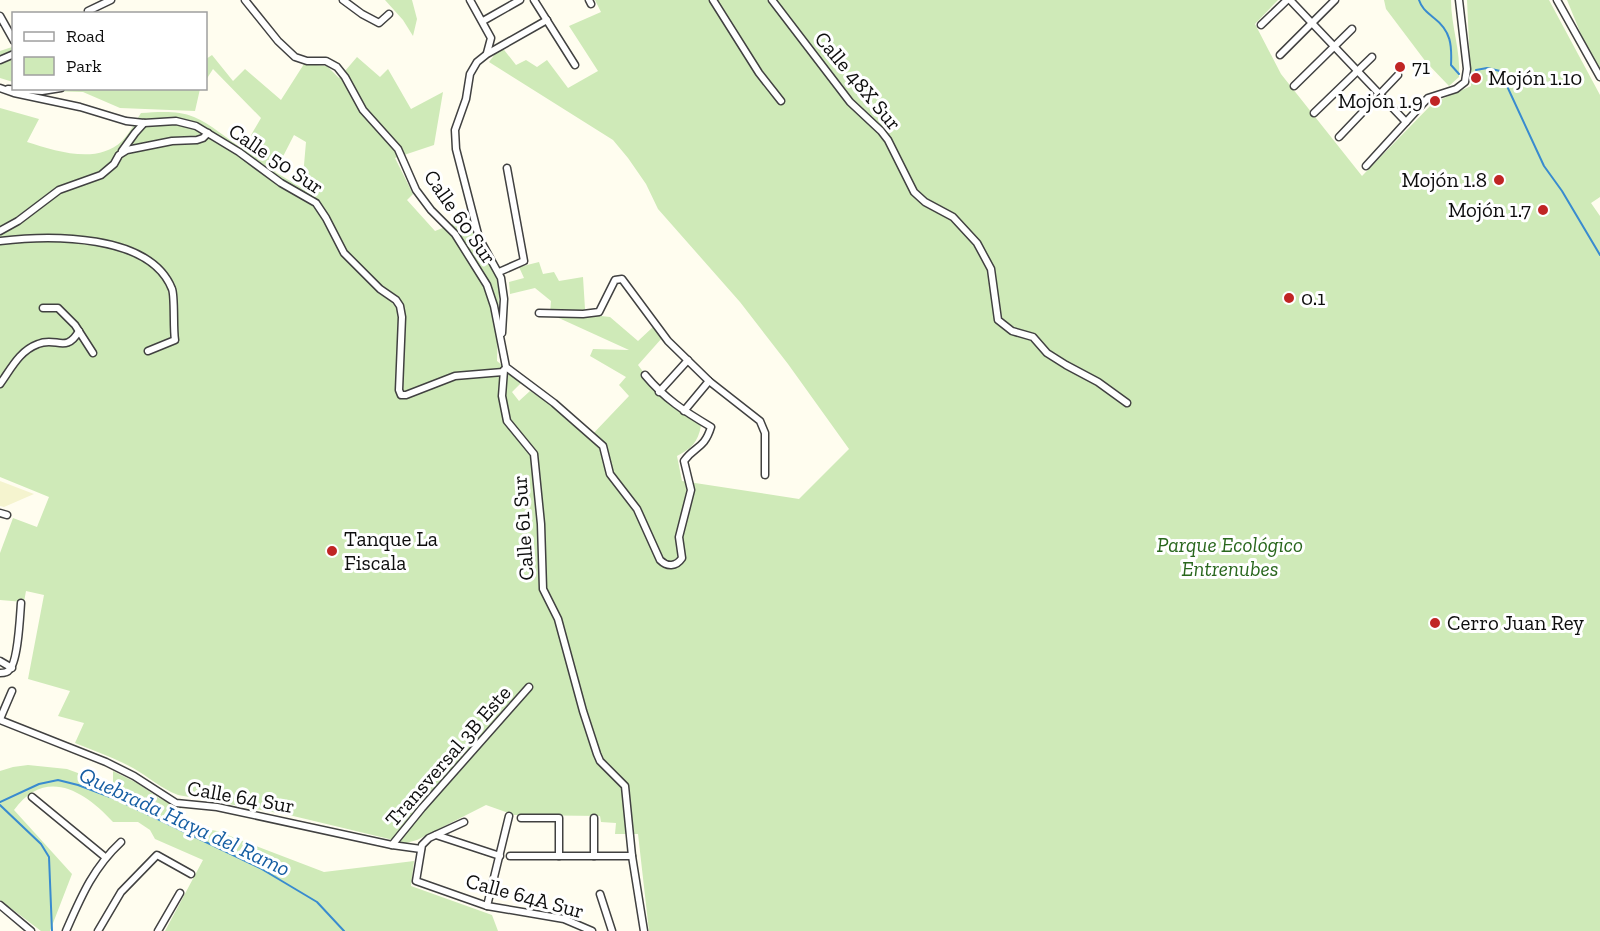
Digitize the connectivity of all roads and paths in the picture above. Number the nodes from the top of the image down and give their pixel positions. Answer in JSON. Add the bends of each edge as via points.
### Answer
{"nodes":[{"id":1,"x":111,"y":0,"type":"edge"},
{"id":2,"x":245,"y":0,"type":"edge"},
{"id":3,"x":343,"y":0,"type":"edge"},
{"id":4,"x":470,"y":0,"type":"edge"},
{"id":5,"x":520,"y":0,"type":"edge"},
{"id":6,"x":534,"y":0,"type":"edge"},
{"id":7,"x":713,"y":0,"type":"edge"},
{"id":8,"x":772,"y":0,"type":"edge"},
{"id":9,"x":1288,"y":0,"type":"edge"},
{"id":10,"x":1335,"y":0,"type":"edge"},
{"id":11,"x":1459,"y":0,"type":"edge"},
{"id":12,"x":1557,"y":0,"type":"edge"},
{"id":13,"x":88,"y":11,"type":"dead end"},
{"id":14,"x":388,"y":14,"type":"dead end"},
{"id":15,"x":0,"y":16,"type":"edge"},
{"id":16,"x":547,"y":20,"type":"junction"},
{"id":17,"x":483,"y":21,"type":"junction"},
{"id":18,"x":1312,"y":23,"type":"junction"},
{"id":19,"x":1261,"y":25,"type":"dead end"},
{"id":20,"x":1352,"y":29,"type":"dead end"},
{"id":21,"x":12,"y":37,"type":"edge"},
{"id":22,"x":1334,"y":46,"type":"junction"},
{"id":23,"x":487,"y":54,"type":"junction"},
{"id":24,"x":1280,"y":55,"type":"dead end"},
{"id":25,"x":1372,"y":57,"type":"dead end"},
{"id":26,"x":575,"y":65,"type":"dead end"},
{"id":27,"x":1357,"y":71,"type":"junction"},
{"id":28,"x":1398,"y":75,"type":"dead end"},
{"id":29,"x":1600,"y":77,"type":"edge"},
{"id":30,"x":1294,"y":86,"type":"dead end"},
{"id":31,"x":2,"y":88,"type":"edge"},
{"id":32,"x":29,"y":90,"type":"edge"},
{"id":33,"x":48,"y":90,"type":"edge"},
{"id":34,"x":1380,"y":94,"type":"junction"},
{"id":35,"x":781,"y":101,"type":"dead end"},
{"id":36,"x":1314,"y":113,"type":"dead end"},
{"id":37,"x":1406,"y":122,"type":"junction"},
{"id":38,"x":144,"y":123,"type":"junction"},
{"id":39,"x":207,"y":133,"type":"junction"},
{"id":40,"x":1339,"y":137,"type":"dead end"},
{"id":41,"x":119,"y":155,"type":"junction"},
{"id":42,"x":1366,"y":166,"type":"dead end"},
{"id":43,"x":507,"y":168,"type":"dead end"},
{"id":44,"x":0,"y":231,"type":"edge"},
{"id":45,"x":0,"y":241,"type":"edge"},
{"id":46,"x":499,"y":272,"type":"junction"},
{"id":47,"x":43,"y":308,"type":"dead end"},
{"id":48,"x":538,"y":313,"type":"dead end"},
{"id":49,"x":79,"y":331,"type":"junction"},
{"id":50,"x":501,"y":343,"type":"junction"},
{"id":51,"x":148,"y":351,"type":"dead end"},
{"id":52,"x":93,"y":353,"type":"dead end"},
{"id":53,"x":688,"y":360,"type":"junction"},
{"id":54,"x":504,"y":369,"type":"junction"},
{"id":55,"x":645,"y":375,"type":"dead end"},
{"id":56,"x":709,"y":381,"type":"junction"},
{"id":57,"x":0,"y":384,"type":"edge"},
{"id":58,"x":659,"y":392,"type":"junction"},
{"id":59,"x":1127,"y":403,"type":"dead end"},
{"id":60,"x":684,"y":411,"type":"junction"},
{"id":61,"x":765,"y":475,"type":"dead end"},
{"id":62,"x":21,"y":603,"type":"dead end"},
{"id":63,"x":0,"y":661,"type":"edge"},
{"id":64,"x":12,"y":668,"type":"junction"},
{"id":65,"x":3,"y":673,"type":"edge"},
{"id":66,"x":529,"y":687,"type":"dead end"},
{"id":67,"x":12,"y":691,"type":"dead end"},
{"id":68,"x":0,"y":720,"type":"edge"},
{"id":69,"x":32,"y":797,"type":"dead end"},
{"id":70,"x":509,"y":816,"type":"dead end"},
{"id":71,"x":522,"y":818,"type":"dead end"},
{"id":72,"x":594,"y":818,"type":"dead end"},
{"id":73,"x":464,"y":822,"type":"dead end"},
{"id":74,"x":433,"y":837,"type":"junction"},
{"id":75,"x":121,"y":842,"type":"dead end"},
{"id":76,"x":392,"y":845,"type":"junction"},
{"id":77,"x":421,"y":849,"type":"junction"},
{"id":78,"x":501,"y":856,"type":"junction"},
{"id":79,"x":510,"y":856,"type":"dead end"},
{"id":80,"x":559,"y":856,"type":"junction"},
{"id":81,"x":594,"y":856,"type":"junction"},
{"id":82,"x":632,"y":856,"type":"junction"},
{"id":83,"x":105,"y":857,"type":"junction"},
{"id":84,"x":191,"y":874,"type":"dead end"},
{"id":85,"x":180,"y":893,"type":"dead end"},
{"id":86,"x":600,"y":894,"type":"dead end"},
{"id":87,"x":0,"y":905,"type":"edge"},
{"id":88,"x":487,"y":906,"type":"junction"},
{"id":89,"x":31,"y":931,"type":"edge"},
{"id":90,"x":66,"y":931,"type":"edge"},
{"id":91,"x":98,"y":931,"type":"edge"},
{"id":92,"x":159,"y":931,"type":"edge"},
{"id":93,"x":592,"y":931,"type":"edge"},
{"id":94,"x":612,"y":931,"type":"edge"},
{"id":95,"x":644,"y":931,"type":"edge"}],
"edges":[{"from":1,"to":13,"type":"street"},
{"from":2,"to":50,"type":"street","name":"Calle 60 Sur","via":[[295,57],[326,61],[345,77],[363,110],[398,149],[416,190],[455,234],[478,268],[494,306]]},
{"from":3,"to":14,"type":"street","via":[[379,23]]},
{"from":4,"to":17,"type":"street"},
{"from":5,"to":17,"type":"street"},
{"from":6,"to":16,"type":"street"},
{"from":7,"to":35,"type":"street"},
{"from":8,"to":59,"type":"street","name":"Calle 48X Sur","via":[[850,102],[888,140],[914,192],[953,217],[977,243],[991,268],[998,320],[1012,331],[1033,337],[1047,353]]},
{"from":9,"to":18,"type":"street"},
{"from":9,"to":19,"type":"street"},
{"from":10,"to":18,"type":"street"},
{"from":11,"to":37,"type":"street","via":[[1465,82],[1428,98]]},
{"from":12,"to":29,"type":"street"},
{"from":15,"to":21,"type":"street"},
{"from":16,"to":23,"type":"street"},
{"from":16,"to":26,"type":"street"},
{"from":17,"to":23,"type":"street","via":[[491,38]]},
{"from":18,"to":22,"type":"street"},
{"from":18,"to":24,"type":"street"},
{"from":20,"to":22,"type":"street"},
{"from":22,"to":27,"type":"street"},
{"from":22,"to":30,"type":"street"},
{"from":23,"to":46,"type":"street","via":[[473,67],[455,130],[456,149],[479,238]]},
{"from":25,"to":27,"type":"street"},
{"from":27,"to":34,"type":"street"},
{"from":27,"to":36,"type":"street"},
{"from":28,"to":34,"type":"street"},
{"from":31,"to":38,"type":"street"},
{"from":32,"to":33,"type":"street"},
{"from":34,"to":37,"type":"street"},
{"from":34,"to":40,"type":"street"},
{"from":37,"to":42,"type":"street"},
{"from":38,"to":39,"type":"street","name":"Calle 50 Sur","via":[[182,122]]},
{"from":38,"to":41,"type":"street"},
{"from":39,"to":41,"type":"street","via":[[197,140],[172,141]]},
{"from":39,"to":54,"type":"street","name":"Calle 50 Sur","via":[[316,203],[344,254],[396,300],[402,317],[400,393],[406,395],[462,374]]},
{"from":41,"to":44,"type":"street","via":[[101,175],[59,190]]},
{"from":43,"to":46,"type":"street","via":[[524,261]]},
{"from":45,"to":51,"type":"street","via":[[33,237],[99,243],[148,261],[172,290],[175,340]]},
{"from":46,"to":50,"type":"street","via":[[504,299]]},
{"from":47,"to":49,"type":"street","via":[[58,308]]},
{"from":48,"to":53,"type":"street","via":[[599,312],[620,278],[661,333]]},
{"from":49,"to":52,"type":"street"},
{"from":49,"to":57,"type":"street","via":[[66,344],[37,344],[18,357]]},
{"from":50,"to":54,"type":"street","name":"Calle 60 Sur"},
{"from":53,"to":56,"type":"street"},
{"from":53,"to":58,"type":"street"},
{"from":54,"to":60,"type":"street","via":[[554,403],[603,446],[610,474],[637,509],[660,560],[669,565],[678,563],[682,556],[679,537],[691,490],[684,461],[700,448],[711,427]]},
{"from":54,"to":82,"type":"street","name":"Calle 61 Sur","via":[[502,396],[507,421],[534,454],[543,589],[558,619],[597,754],[625,786]]},
{"from":55,"to":58,"type":"street"},
{"from":56,"to":60,"type":"street"},
{"from":56,"to":61,"type":"street","via":[[760,421],[765,432]]},
{"from":58,"to":60,"type":"street"},
{"from":62,"to":64,"type":"street"},
{"from":63,"to":64,"type":"street"},
{"from":64,"to":65,"type":"street"},
{"from":66,"to":76,"type":"street","name":"Transversal 3B Este"},
{"from":67,"to":68,"type":"street"},
{"from":68,"to":76,"type":"street","name":"Calle 64 Sur","via":[[106,762],[176,803],[217,807]]},
{"from":69,"to":83,"type":"street"},
{"from":70,"to":78,"type":"street"},
{"from":71,"to":80,"type":"street","via":[[559,818]]},
{"from":72,"to":81,"type":"street"},
{"from":73,"to":74,"type":"street"},
{"from":74,"to":77,"type":"street"},
{"from":74,"to":78,"type":"street"},
{"from":75,"to":83,"type":"street"},
{"from":76,"to":77,"type":"street","name":"Calle 64 Sur"},
{"from":77,"to":88,"type":"street","name":"Calle 64A Sur","via":[[416,881]]},
{"from":78,"to":88,"type":"street"},
{"from":79,"to":80,"type":"street"},
{"from":80,"to":81,"type":"street"},
{"from":81,"to":82,"type":"street"},
{"from":82,"to":95,"type":"street"},
{"from":83,"to":90,"type":"street"},
{"from":84,"to":91,"type":"street","via":[[157,855],[121,892]]},
{"from":85,"to":92,"type":"street"},
{"from":86,"to":94,"type":"street"},
{"from":87,"to":89,"type":"street"},
{"from":88,"to":93,"type":"street","name":"Calle 64A Sur","via":[[564,919]]}]}
